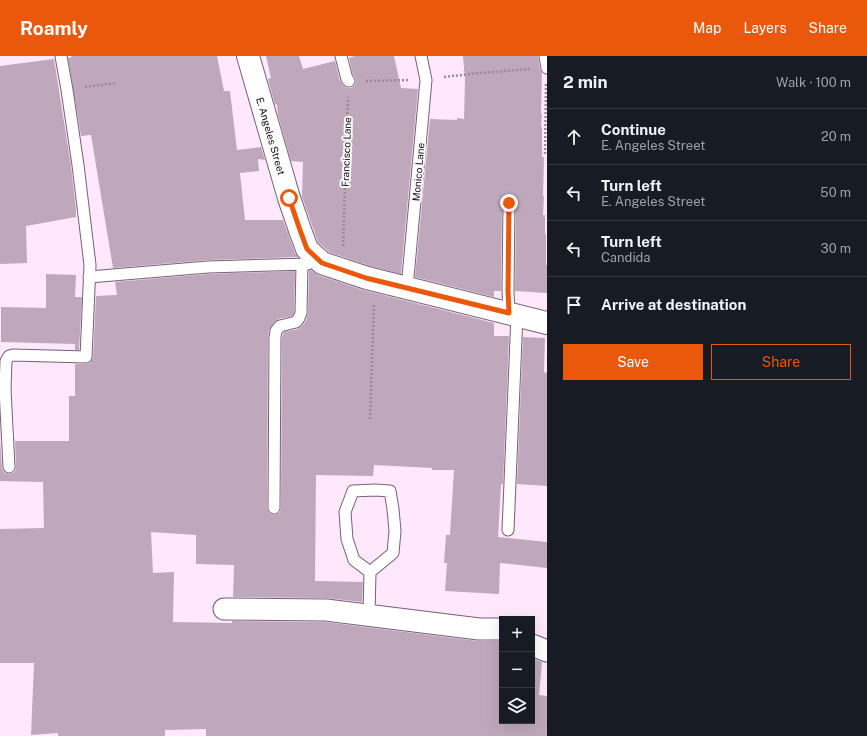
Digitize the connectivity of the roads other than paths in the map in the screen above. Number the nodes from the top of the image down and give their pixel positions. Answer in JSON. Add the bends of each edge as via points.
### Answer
{"nodes":[{"id":1,"x":61,"y":56,"type":"edge"},
{"id":2,"x":248,"y":56,"type":"edge"},
{"id":3,"x":341,"y":56,"type":"edge"},
{"id":4,"x":421,"y":56,"type":"edge"},
{"id":5,"x":545,"y":56,"type":"edge"},
{"id":6,"x":546,"y":68,"type":"edge"},
{"id":7,"x":349,"y":81,"type":"road end"},
{"id":8,"x":509,"y":203,"type":"dead end"},
{"id":9,"x":312,"y":264,"type":"junction"},
{"id":10,"x":89,"y":277,"type":"junction"},
{"id":11,"x":407,"y":288,"type":"junction"},
{"id":12,"x":513,"y":314,"type":"junction"},
{"id":13,"x":547,"y":322,"type":"edge"},
{"id":14,"x":2,"y":389,"type":"edge"},
{"id":15,"x":9,"y":467,"type":"dead end"},
{"id":16,"x":274,"y":508,"type":"dead end"},
{"id":17,"x":508,"y":530,"type":"dead end"},
{"id":18,"x":370,"y":572,"type":"junction"},
{"id":19,"x":224,"y":609,"type":"dead end"},
{"id":20,"x":369,"y":615,"type":"junction"},
{"id":21,"x":499,"y":629,"type":"edge"},
{"id":22,"x":535,"y":646,"type":"edge"},
{"id":23,"x":547,"y":651,"type":"edge"}],
"edges":[{"from":1,"to":10,"type":"lane","via":[[79,173]]},
{"from":2,"to":9,"type":"street","name":"E. Angeles Street"},
{"from":3,"to":7,"type":"lane"},
{"from":4,"to":11,"type":"lane","name":"Monico Lane","via":[[426,80]]},
{"from":5,"to":6,"type":"lane"},
{"from":8,"to":12,"type":"lane","via":[[508,291]]},
{"from":9,"to":10,"type":"lane","via":[[208,267]]},
{"from":9,"to":11,"type":"street","name":"E. Angeles Street"},
{"from":9,"to":16,"type":"lane","via":[[299,318],[296,322],[280,326],[276,331]]},
{"from":10,"to":14,"type":"lane","via":[[86,357],[9,356]]},
{"from":11,"to":12,"type":"street","name":"E. Angeles Street"},
{"from":12,"to":13,"type":"street","name":"E. Angeles Street"},
{"from":12,"to":17,"type":"lane"},
{"from":14,"to":15,"type":"lane"},
{"from":18,"to":18,"type":"lane","via":[[354,560],[347,538],[345,512],[353,491],[390,491],[393,509],[393,553]]},
{"from":18,"to":20,"type":"lane"},
{"from":19,"to":20,"type":"street","via":[[326,610]]},
{"from":20,"to":21,"type":"street","via":[[479,629]]},
{"from":22,"to":23,"type":"street"}]}
